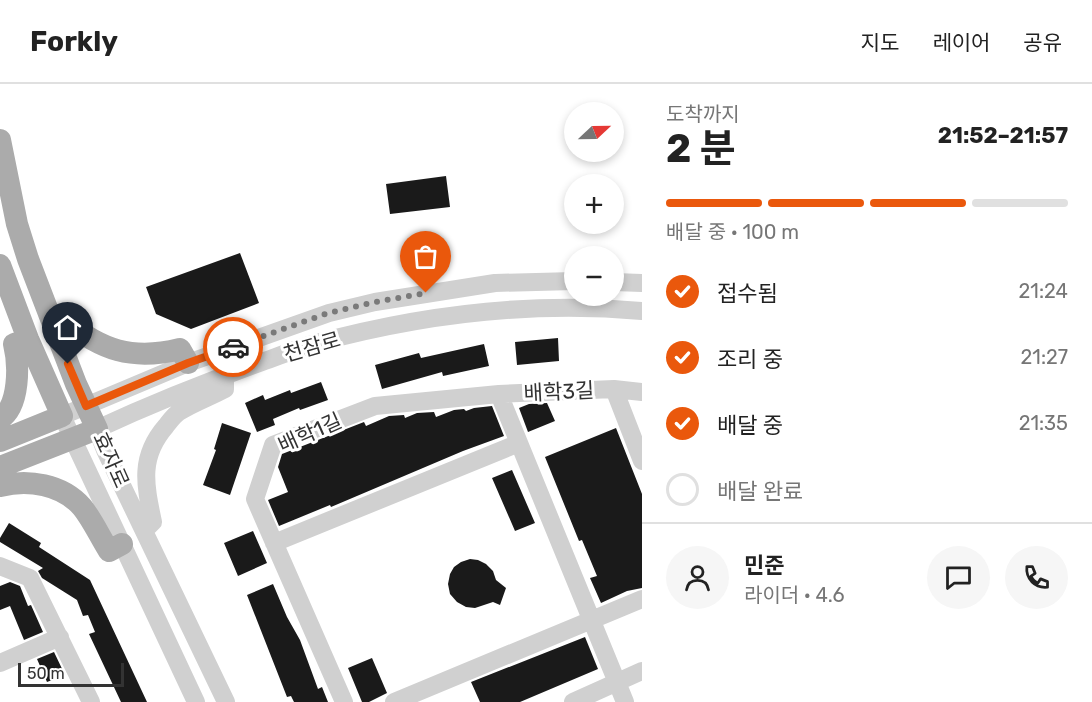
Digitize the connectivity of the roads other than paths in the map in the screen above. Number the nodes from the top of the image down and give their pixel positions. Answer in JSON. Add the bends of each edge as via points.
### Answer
{"nodes":[{"id":1,"x":0,"y":140,"type":"edge"},
{"id":2,"x":0,"y":265,"type":"edge"},
{"id":3,"x":564,"y":281,"type":"edge"},
{"id":4,"x":624,"y":282,"type":"edge"},
{"id":5,"x":642,"y":283,"type":"edge"},
{"id":6,"x":642,"y":311,"type":"edge"},
{"id":7,"x":53,"y":324,"type":"junction"},
{"id":8,"x":28,"y":339,"type":"junction"},
{"id":9,"x":188,"y":363,"type":"junction"},
{"id":10,"x":225,"y":375,"type":"junction"},
{"id":11,"x":614,"y":389,"type":"junction"},
{"id":12,"x":642,"y":392,"type":"edge"},
{"id":13,"x":499,"y":394,"type":"junction"},
{"id":14,"x":86,"y":406,"type":"junction"},
{"id":15,"x":375,"y":406,"type":"joint"},
{"id":16,"x":62,"y":416,"type":"junction"},
{"id":17,"x":0,"y":419,"type":"edge"},
{"id":18,"x":97,"y":429,"type":"junction"},
{"id":19,"x":72,"y":439,"type":"junction"},
{"id":20,"x":0,"y":441,"type":"edge"},
{"id":21,"x":519,"y":443,"type":"junction"},
{"id":22,"x":642,"y":461,"type":"edge"},
{"id":23,"x":0,"y":467,"type":"edge"},
{"id":24,"x":0,"y":486,"type":"edge"},
{"id":25,"x":144,"y":531,"type":"junction"},
{"id":26,"x":274,"y":543,"type":"junction"},
{"id":27,"x":123,"y":544,"type":"junction"},
{"id":28,"x":0,"y":566,"type":"edge"},
{"id":29,"x":642,"y":599,"type":"edge"},
{"id":30,"x":591,"y":620,"type":"junction"},
{"id":31,"x":60,"y":637,"type":"junction"},
{"id":32,"x":0,"y":663,"type":"edge"},
{"id":33,"x":642,"y":671,"type":"edge"},
{"id":34,"x":616,"y":682,"type":"junction"},
{"id":35,"x":91,"y":702,"type":"edge"},
{"id":36,"x":196,"y":702,"type":"edge"},
{"id":37,"x":226,"y":702,"type":"edge"},
{"id":38,"x":344,"y":702,"type":"edge"},
{"id":39,"x":394,"y":702,"type":"edge"},
{"id":40,"x":573,"y":702,"type":"edge"},
{"id":41,"x":625,"y":702,"type":"edge"}],
"edges":[{"from":1,"to":7,"type":"main road","name":"효자로","via":[[17,224]]},
{"from":2,"to":8,"type":"main road","name":"효자로"},
{"from":3,"to":9,"type":"street","name":"천잠로","via":[[495,283],[375,302],[328,313]]},
{"from":4,"to":5,"type":"street"},
{"from":6,"to":10,"type":"street","name":"천잠로","via":[[510,309],[409,322],[312,345]]},
{"from":7,"to":9,"type":"main road","via":[[64,320],[82,334],[144,356],[180,349]]},
{"from":7,"to":14,"type":"main road","name":"효자로"},
{"from":8,"to":16,"type":"main road","name":"효자로"},
{"from":8,"to":17,"type":"main road","via":[[14,344],[18,361],[15,396]]},
{"from":9,"to":14,"type":"street","name":"천잠로"},
{"from":10,"to":18,"type":"street","name":"천잠로"},
{"from":10,"to":25,"type":"street","via":[[225,390],[177,413],[150,449],[146,491],[153,522]]},
{"from":11,"to":12,"type":"street"},
{"from":11,"to":13,"type":"street","name":"배학3길"},
{"from":11,"to":22,"type":"street","name":"배학3길"},
{"from":13,"to":15,"type":"street","name":"배학3길"},
{"from":13,"to":21,"type":"street","name":"배학3길"},
{"from":14,"to":16,"type":"street","name":"천잠로"},
{"from":14,"to":18,"type":"main road","name":"효자로"},
{"from":15,"to":26,"type":"street","name":"배학1길","via":[[273,445],[255,499]]},
{"from":16,"to":19,"type":"street","name":"효자로"},
{"from":16,"to":20,"type":"main road","name":"천잠로"},
{"from":18,"to":19,"type":"main road","name":"천잠로"},
{"from":18,"to":25,"type":"street","name":"효자로"},
{"from":19,"to":23,"type":"main road","name":"천잠로"},
{"from":19,"to":27,"type":"street","name":"효자로"},
{"from":21,"to":26,"type":"street"},
{"from":21,"to":30,"type":"street","name":"배학3길"},
{"from":24,"to":27,"type":"main road","via":[[13,482],[55,487],[81,506],[109,551]]},
{"from":25,"to":37,"type":"street","name":"효자로"},
{"from":26,"to":38,"type":"street","name":"배학1길"},
{"from":27,"to":36,"type":"street","name":"효자로"},
{"from":28,"to":31,"type":"street","via":[[30,578]]},
{"from":29,"to":30,"type":"street"},
{"from":30,"to":34,"type":"street","name":"배학3길"},
{"from":30,"to":39,"type":"street"},
{"from":31,"to":32,"type":"street"},
{"from":31,"to":35,"type":"street"},
{"from":33,"to":34,"type":"street"},
{"from":34,"to":40,"type":"street"},
{"from":34,"to":41,"type":"street","name":"배학3길"}]}
